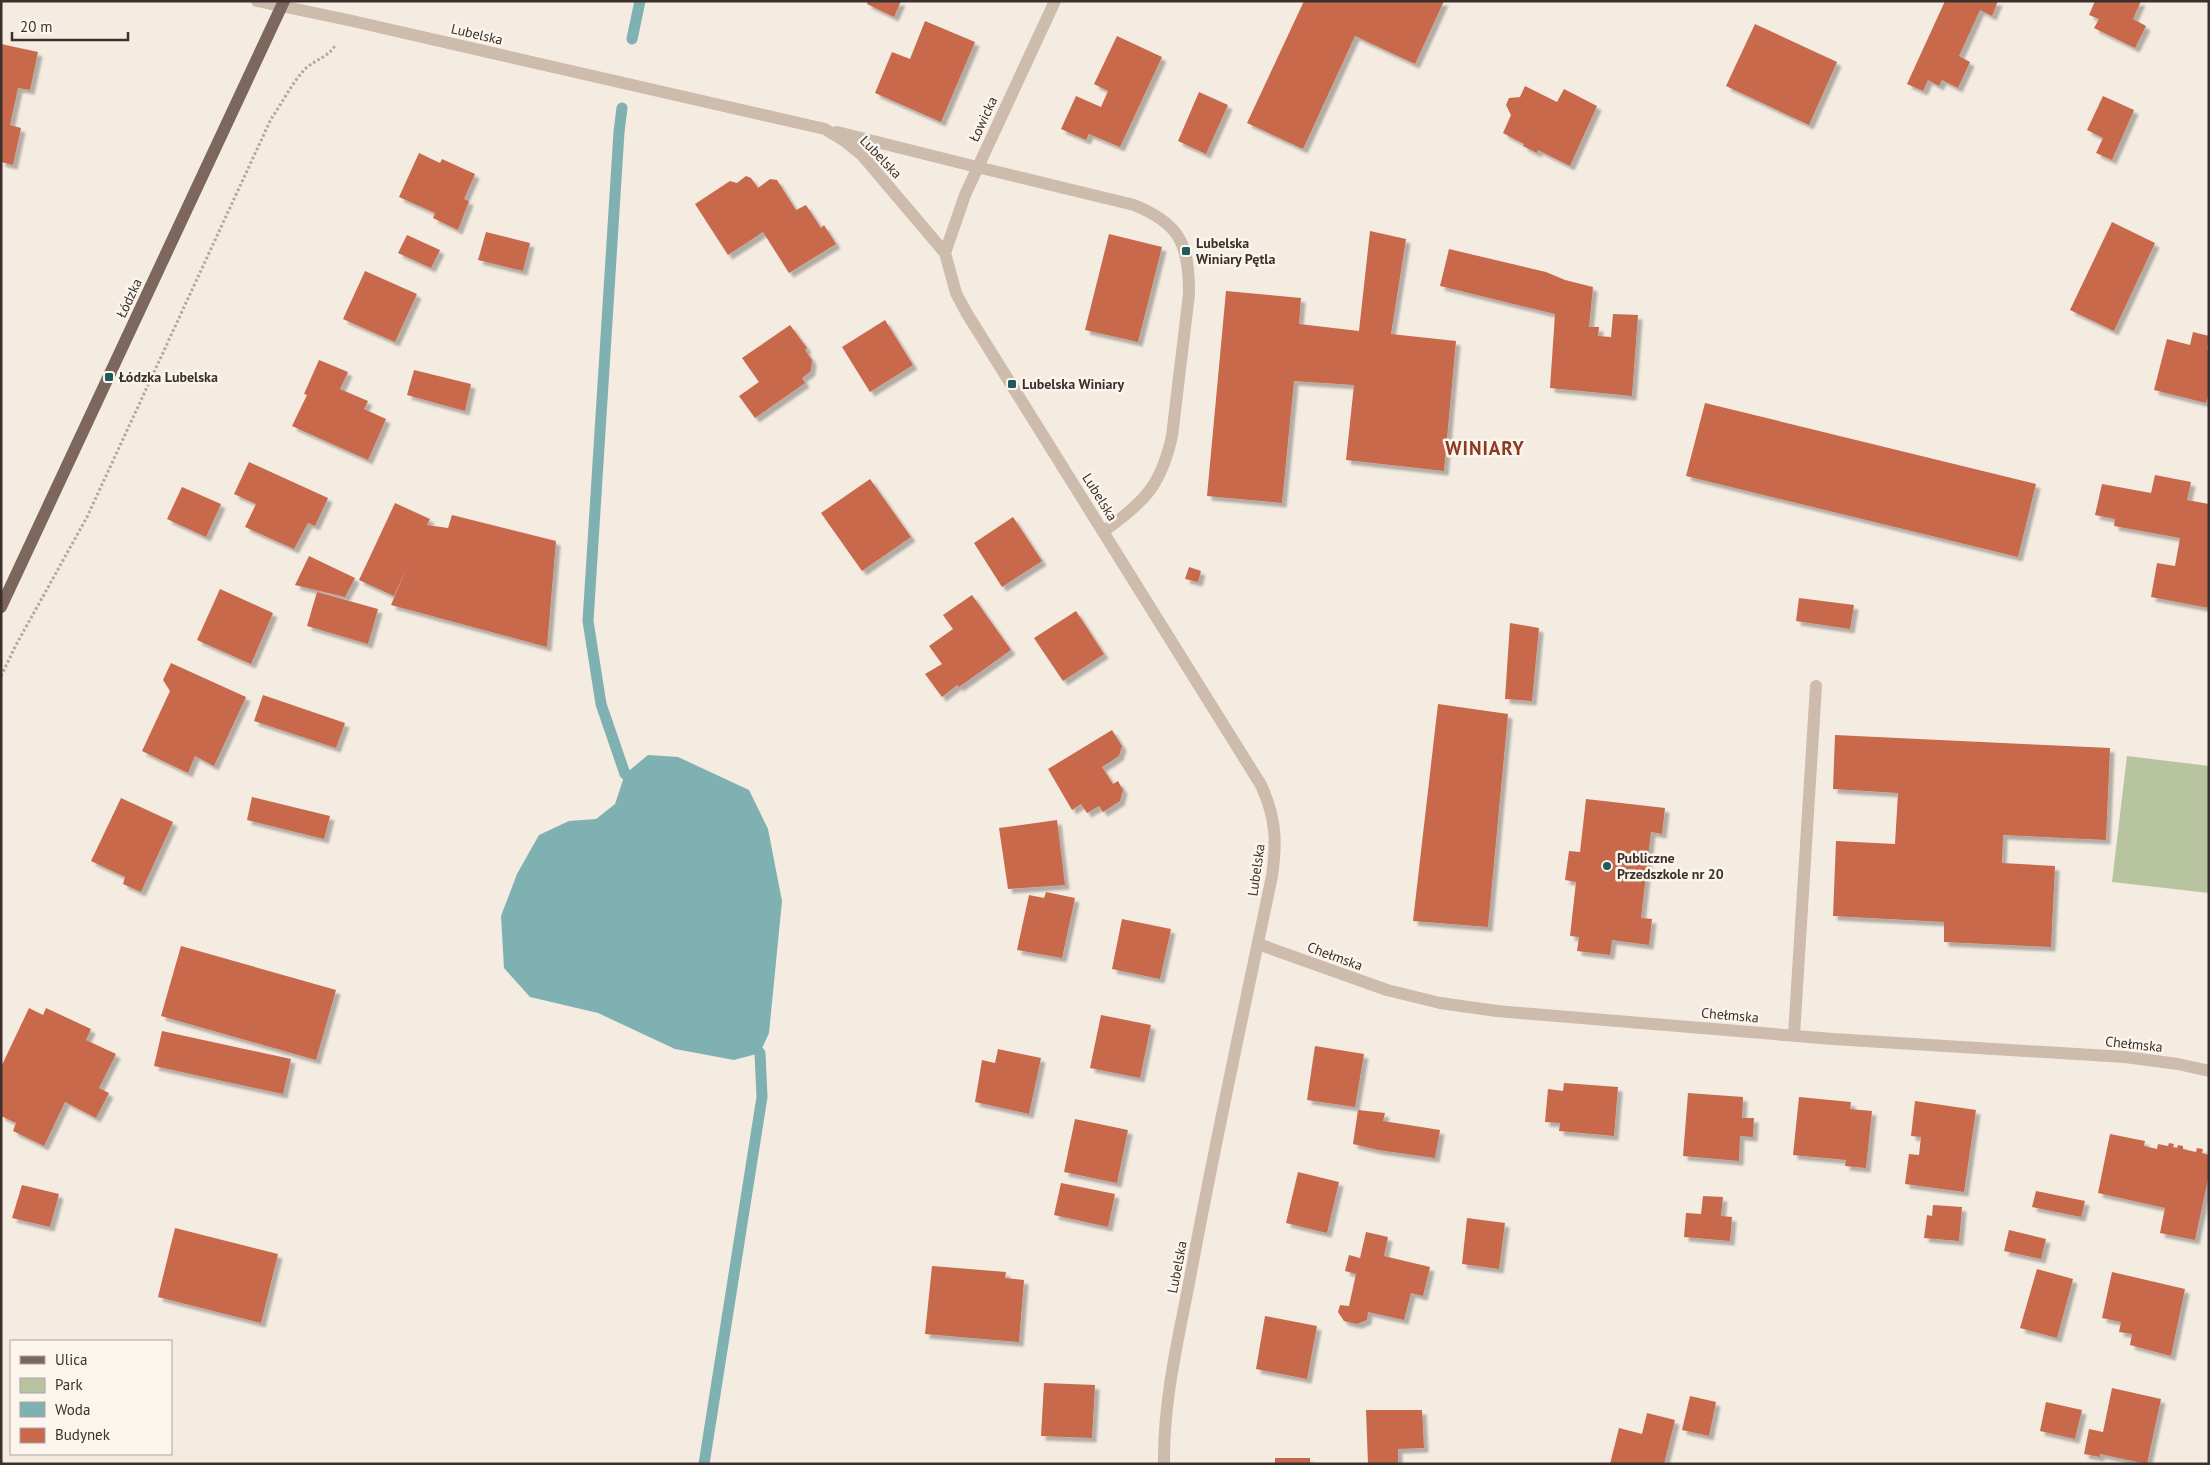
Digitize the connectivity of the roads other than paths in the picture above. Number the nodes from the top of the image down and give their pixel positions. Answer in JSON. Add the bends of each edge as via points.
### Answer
{"nodes":[{"id":1,"x":257,"y":1,"type":"edge"},
{"id":2,"x":1055,"y":1,"type":"edge"},
{"id":3,"x":283,"y":3,"type":"edge"},
{"id":4,"x":825,"y":129,"type":"junction"},
{"id":5,"x":977,"y":167,"type":"junction"},
{"id":6,"x":945,"y":253,"type":"junction"},
{"id":7,"x":1104,"y":531,"type":"junction"},
{"id":8,"x":1,"y":607,"type":"edge"},
{"id":9,"x":1816,"y":686,"type":"dead end"},
{"id":10,"x":1258,"y":944,"type":"junction"},
{"id":11,"x":1794,"y":1035,"type":"junction"},
{"id":12,"x":2209,"y":1071,"type":"edge"},
{"id":13,"x":1164,"y":1464,"type":"edge"}],
"edges":[{"from":1,"to":3,"type":"street","name":"Lubelska"},
{"from":2,"to":5,"type":"street","name":"Łowicka"},
{"from":3,"to":4,"type":"street","name":"Lubelska"},
{"from":3,"to":8,"type":"main road","name":"Łódzka"},
{"from":4,"to":5,"type":"street"},
{"from":4,"to":6,"type":"street","name":"Lubelska","via":[[862,155]]},
{"from":5,"to":6,"type":"street","name":"Łowicka"},
{"from":5,"to":7,"type":"street","via":[[1142,208],[1164,221],[1177,234],[1186,251],[1189,294],[1168,455],[1161,475],[1149,493],[1135,509]]},
{"from":6,"to":7,"type":"street","name":"Lubelska","via":[[956,293],[966,312]]},
{"from":7,"to":10,"type":"street","name":"Lubelska","via":[[1270,804],[1276,847]]},
{"from":9,"to":11,"type":"street"},
{"from":10,"to":11,"type":"street","name":"Chełmska","via":[[1387,990],[1440,1003],[1497,1011]]},
{"from":10,"to":13,"type":"street","name":"Lubelska","via":[[1178,1343],[1167,1410]]},
{"from":11,"to":12,"type":"street","name":"Chełmska","via":[[2125,1057]]}]}
